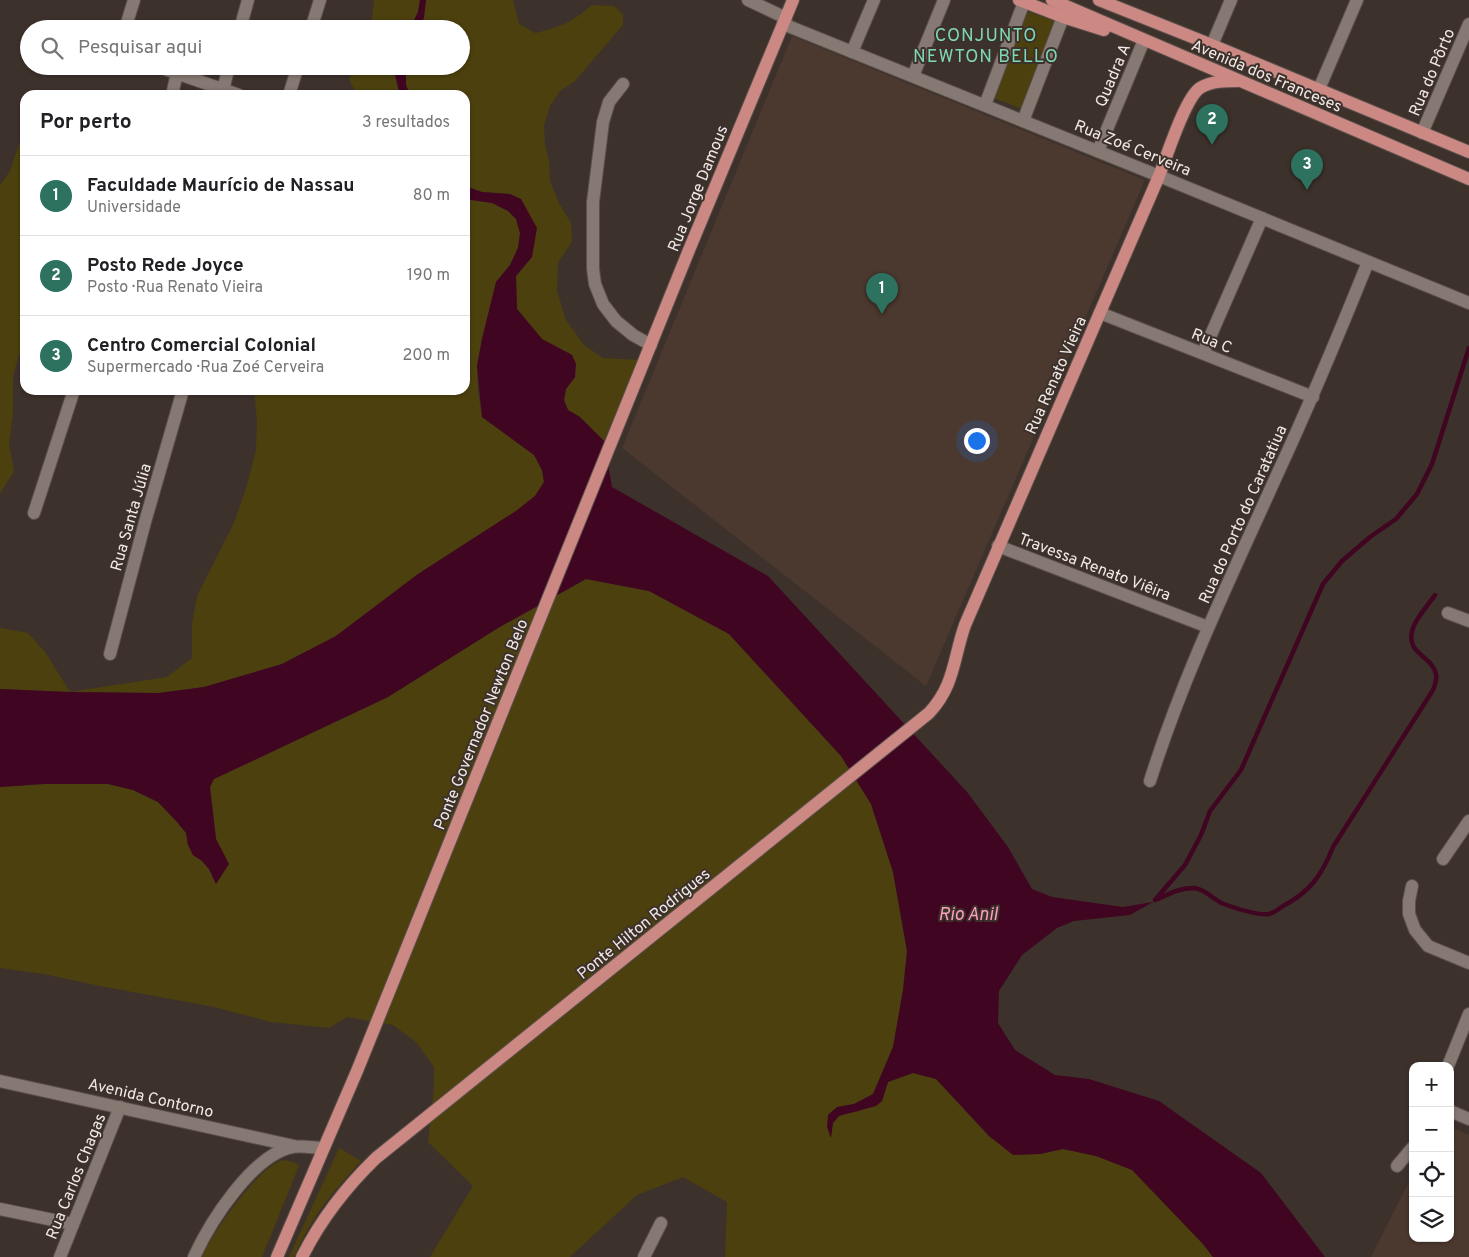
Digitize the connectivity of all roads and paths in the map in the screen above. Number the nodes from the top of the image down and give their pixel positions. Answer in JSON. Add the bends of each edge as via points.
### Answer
{"nodes":[{"id":1,"x":134,"y":0,"type":"edge"},
{"id":2,"x":248,"y":0,"type":"edge"},
{"id":3,"x":320,"y":0,"type":"edge"},
{"id":4,"x":748,"y":0,"type":"edge"},
{"id":5,"x":793,"y":0,"type":"edge"},
{"id":6,"x":874,"y":0,"type":"edge"},
{"id":7,"x":944,"y":0,"type":"edge"},
{"id":8,"x":1052,"y":0,"type":"edge"},
{"id":9,"x":1099,"y":0,"type":"edge"},
{"id":10,"x":1120,"y":0,"type":"edge"},
{"id":11,"x":1231,"y":0,"type":"edge"},
{"id":12,"x":1357,"y":0,"type":"edge"},
{"id":13,"x":1022,"y":1,"type":"edge"},
{"id":14,"x":1064,"y":17,"type":"junction"},
{"id":15,"x":127,"y":20,"type":"edge"},
{"id":16,"x":242,"y":20,"type":"edge"},
{"id":17,"x":314,"y":20,"type":"edge"},
{"id":18,"x":784,"y":21,"type":"junction"},
{"id":19,"x":1469,"y":24,"type":"edge"},
{"id":20,"x":1144,"y":40,"type":"junction"},
{"id":21,"x":1212,"y":45,"type":"junction"},
{"id":22,"x":852,"y":52,"type":"junction"},
{"id":23,"x":177,"y":75,"type":"edge"},
{"id":24,"x":182,"y":75,"type":"edge"},
{"id":25,"x":227,"y":75,"type":"edge"},
{"id":26,"x":295,"y":75,"type":"edge"},
{"id":27,"x":912,"y":76,"type":"junction"},
{"id":28,"x":1238,"y":81,"type":"junction"},
{"id":29,"x":623,"y":84,"type":"dead end"},
{"id":30,"x":1318,"y":89,"type":"junction"},
{"id":31,"x":173,"y":90,"type":"edge"},
{"id":32,"x":223,"y":90,"type":"joint"},
{"id":33,"x":291,"y":90,"type":"edge"},
{"id":34,"x":985,"y":106,"type":"junction"},
{"id":35,"x":1023,"y":121,"type":"junction"},
{"id":36,"x":1422,"y":132,"type":"junction"},
{"id":37,"x":1098,"y":151,"type":"junction"},
{"id":38,"x":1469,"y":152,"type":"edge"},
{"id":39,"x":1159,"y":176,"type":"junction"},
{"id":40,"x":1469,"y":179,"type":"edge"},
{"id":41,"x":1262,"y":218,"type":"junction"},
{"id":42,"x":1368,"y":262,"type":"junction"},
{"id":43,"x":1469,"y":303,"type":"edge"},
{"id":44,"x":1100,"y":313,"type":"junction"},
{"id":45,"x":651,"y":345,"type":"junction"},
{"id":46,"x":1203,"y":354,"type":"junction"},
{"id":47,"x":633,"y":389,"type":"joint"},
{"id":48,"x":72,"y":395,"type":"edge"},
{"id":49,"x":182,"y":395,"type":"edge"},
{"id":50,"x":1313,"y":397,"type":"junction"},
{"id":51,"x":34,"y":513,"type":"dead end"},
{"id":52,"x":998,"y":546,"type":"junction"},
{"id":53,"x":1448,"y":613,"type":"dead end"},
{"id":54,"x":1469,"y":621,"type":"edge"},
{"id":55,"x":1208,"y":627,"type":"junction"},
{"id":56,"x":110,"y":654,"type":"dead end"},
{"id":57,"x":929,"y":713,"type":"joint"},
{"id":58,"x":1150,"y":781,"type":"dead end"},
{"id":59,"x":1469,"y":822,"type":"edge"},
{"id":60,"x":1443,"y":859,"type":"dead end"},
{"id":61,"x":1412,"y":886,"type":"dead end"},
{"id":62,"x":1469,"y":963,"type":"edge"},
{"id":63,"x":1469,"y":1014,"type":"edge"},
{"id":64,"x":1450,"y":1062,"type":"edge"},
{"id":65,"x":0,"y":1081,"type":"edge"},
{"id":66,"x":120,"y":1107,"type":"junction"},
{"id":67,"x":1454,"y":1113,"type":"edge"},
{"id":68,"x":1469,"y":1119,"type":"edge"},
{"id":69,"x":294,"y":1146,"type":"junction"},
{"id":70,"x":324,"y":1148,"type":"junction"},
{"id":71,"x":1409,"y":1152,"type":"edge"},
{"id":72,"x":1397,"y":1166,"type":"dead end"},
{"id":73,"x":0,"y":1209,"type":"edge"},
{"id":74,"x":661,"y":1223,"type":"dead end"},
{"id":75,"x":73,"y":1224,"type":"junction"},
{"id":76,"x":60,"y":1257,"type":"edge"},
{"id":77,"x":194,"y":1257,"type":"edge"},
{"id":78,"x":277,"y":1257,"type":"edge"},
{"id":79,"x":302,"y":1257,"type":"edge"},
{"id":80,"x":644,"y":1257,"type":"edge"}],
"edges":[{"from":1,"to":15,"type":"street"},
{"from":2,"to":16,"type":"street"},
{"from":3,"to":17,"type":"street"},
{"from":4,"to":18,"type":"street","name":"Rua Zoé Cerveira"},
{"from":5,"to":18,"type":"main road","name":"Rua Jorge Damous"},
{"from":6,"to":22,"type":"street"},
{"from":7,"to":27,"type":"street"},
{"from":8,"to":20,"type":"main road","name":"Avenida dos Franceses"},
{"from":9,"to":21,"type":"main road","name":"Avenida dos Franceses"},
{"from":10,"to":21,"type":"main road"},
{"from":11,"to":21,"type":"street"},
{"from":12,"to":30,"type":"street"},
{"from":13,"to":14,"type":"main road"},
{"from":13,"to":34,"type":"street"},
{"from":14,"to":20,"type":"main road"},
{"from":14,"to":35,"type":"street"},
{"from":18,"to":22,"type":"street","name":"Rua Zoé Cerveira"},
{"from":18,"to":45,"type":"main road","name":"Rua Jorge Damous"},
{"from":19,"to":36,"type":"street","name":"Rua do Pôrto"},
{"from":20,"to":28,"type":"main road","name":"Avenida dos Franceses"},
{"from":20,"to":37,"type":"street","name":"Quadra A"},
{"from":21,"to":30,"type":"main road","name":"Avenida dos Franceses"},
{"from":22,"to":27,"type":"street","name":"Rua Zoé Cerveira"},
{"from":23,"to":31,"type":"street"},
{"from":24,"to":32,"type":"street"},
{"from":25,"to":32,"type":"street"},
{"from":26,"to":33,"type":"street"},
{"from":27,"to":34,"type":"street","name":"Rua Zoé Cerveira"},
{"from":28,"to":39,"type":"main road","name":"Rua Renato Vieira","via":[[1206,85],[1193,94]]},
{"from":28,"to":40,"type":"main road","name":"Avenida dos Franceses"},
{"from":29,"to":45,"type":"street","via":[[609,102],[603,122],[593,202],[593,269],[603,304],[616,321]]},
{"from":30,"to":36,"type":"main road","name":"Avenida dos Franceses"},
{"from":34,"to":35,"type":"street","name":"Rua Zoé Cerveira"},
{"from":35,"to":37,"type":"street","name":"Rua Zoé Cerveira"},
{"from":36,"to":38,"type":"main road","name":"Avenida dos Franceses"},
{"from":37,"to":39,"type":"street","name":"Rua Zoé Cerveira"},
{"from":39,"to":41,"type":"street","name":"Rua Zoé Cerveira"},
{"from":39,"to":44,"type":"main road","name":"Rua Renato Vieira"},
{"from":41,"to":42,"type":"street","name":"Rua Zoé Cerveira"},
{"from":41,"to":46,"type":"street"},
{"from":42,"to":43,"type":"street","name":"Rua Zoé Cerveira"},
{"from":42,"to":50,"type":"street","name":"Rua do Porto do Caratatiua"},
{"from":44,"to":46,"type":"street","name":"Rua C"},
{"from":44,"to":52,"type":"main road","name":"Rua Renato Vieira"},
{"from":45,"to":47,"type":"main road","name":"Rua Jorge Damous"},
{"from":46,"to":50,"type":"street","name":"Rua C"},
{"from":47,"to":70,"type":"main road","name":"Ponte Governador Newton Belo"},
{"from":48,"to":51,"type":"street"},
{"from":49,"to":56,"type":"street","name":"Rua Santa Júlia"},
{"from":50,"to":55,"type":"street","name":"Rua do Porto do Caratatiua"},
{"from":52,"to":55,"type":"street","name":"Travessa Renato Viêira"},
{"from":52,"to":57,"type":"main road","name":"Rua Renato Vieira","via":[[964,625],[950,681],[940,701]]},
{"from":53,"to":54,"type":"street"},
{"from":55,"to":58,"type":"street","name":"Rua do Porto do Caratatiua"},
{"from":57,"to":79,"type":"main road","name":"Ponte Hilton Rodrigues","via":[[376,1158],[335,1203]]},
{"from":59,"to":60,"type":"street"},
{"from":61,"to":62,"type":"street","via":[[1409,914],[1415,930],[1428,946]]},
{"from":63,"to":64,"type":"street"},
{"from":65,"to":66,"type":"street","name":"Avenida Contorno"},
{"from":66,"to":69,"type":"street","name":"Avenida Contorno"},
{"from":66,"to":75,"type":"street","name":"Rua Carlos Chagas"},
{"from":67,"to":68,"type":"street"},
{"from":69,"to":70,"type":"street","name":"Avenida Contorno"},
{"from":69,"to":77,"type":"street","via":[[262,1162],[249,1174],[209,1227]]},
{"from":70,"to":78,"type":"main road","name":"Ponte Governador Newton Belo"},
{"from":71,"to":72,"type":"street"},
{"from":73,"to":75,"type":"street"},
{"from":74,"to":80,"type":"street"},
{"from":75,"to":76,"type":"street","name":"Rua Carlos Chagas"}]}
